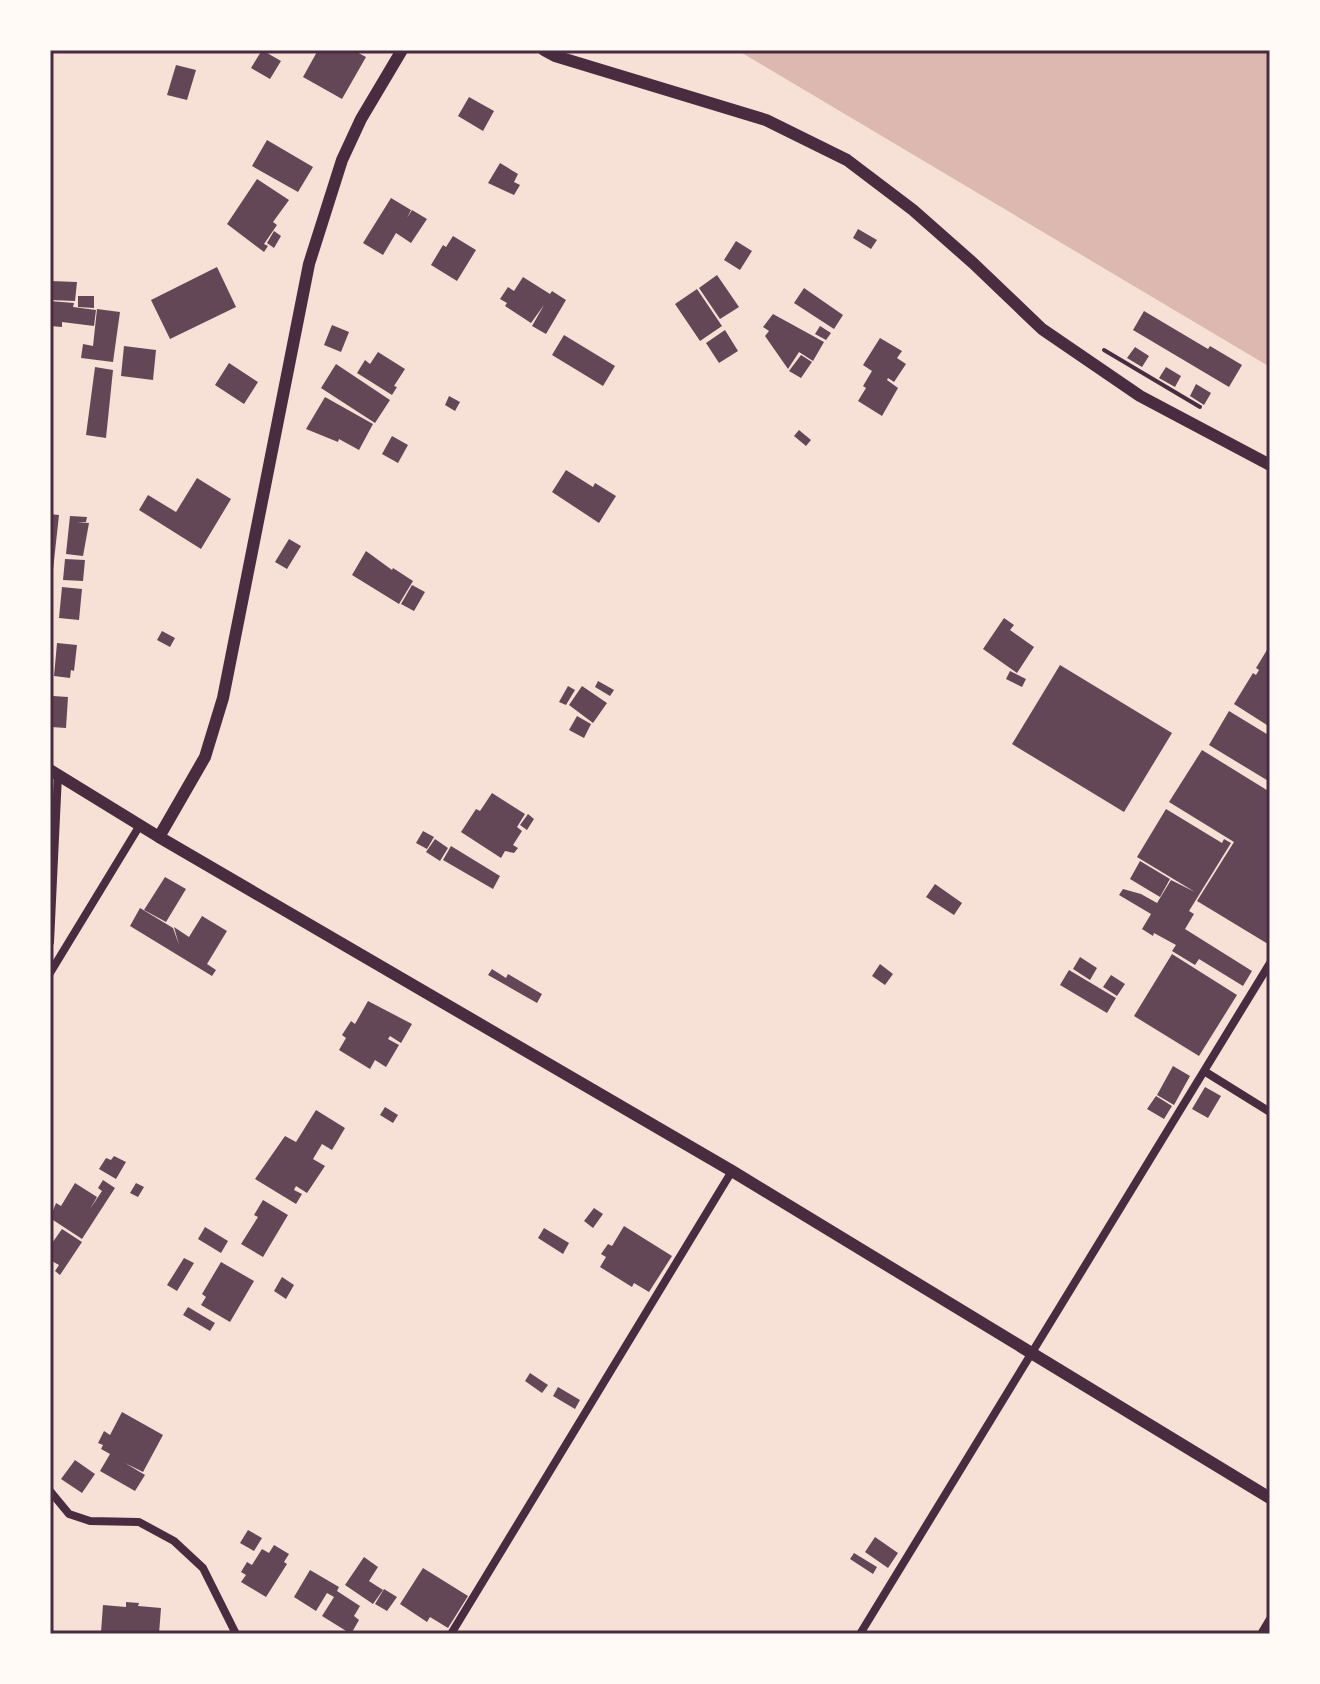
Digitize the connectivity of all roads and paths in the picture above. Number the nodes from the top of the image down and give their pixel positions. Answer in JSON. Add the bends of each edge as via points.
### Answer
{"nodes":[{"id":1,"x":402,"y":50,"type":"edge"},
{"id":2,"x":544,"y":50,"type":"edge"},
{"id":3,"x":1270,"y":465,"type":"edge"},
{"id":4,"x":54,"y":773,"type":"edge"},
{"id":5,"x":140,"y":825,"type":"junction"},
{"id":6,"x":159,"y":837,"type":"junction"},
{"id":7,"x":50,"y":942,"type":"edge"},
{"id":8,"x":1270,"y":963,"type":"edge"},
{"id":9,"x":50,"y":973,"type":"edge"},
{"id":10,"x":1204,"y":1071,"type":"junction"},
{"id":11,"x":1270,"y":1112,"type":"edge"},
{"id":12,"x":732,"y":1171,"type":"junction"},
{"id":13,"x":1032,"y":1353,"type":"junction"},
{"id":14,"x":50,"y":1491,"type":"edge"},
{"id":15,"x":1270,"y":1498,"type":"edge"},
{"id":16,"x":1270,"y":1619,"type":"edge"},
{"id":17,"x":236,"y":1634,"type":"edge"},
{"id":18,"x":451,"y":1634,"type":"edge"},
{"id":19,"x":860,"y":1634,"type":"edge"},
{"id":20,"x":1261,"y":1634,"type":"edge"}],
"edges":[{"from":1,"to":6,"type":"street","via":[[342,160],[309,264],[223,698],[205,757]]},
{"from":2,"to":3,"type":"street","via":[[766,120],[847,160],[953,245],[1042,329],[1140,396]]},
{"from":4,"to":5,"type":"street"},
{"from":4,"to":7,"type":"street"},
{"from":5,"to":6,"type":"street"},
{"from":5,"to":9,"type":"street"},
{"from":6,"to":12,"type":"street"},
{"from":8,"to":10,"type":"street"},
{"from":10,"to":11,"type":"street"},
{"from":10,"to":13,"type":"street"},
{"from":12,"to":13,"type":"street"},
{"from":12,"to":18,"type":"street"},
{"from":13,"to":15,"type":"street"},
{"from":13,"to":19,"type":"street"},
{"from":14,"to":17,"type":"street","via":[[69,1514],[90,1521],[139,1522],[174,1541],[203,1568]]},
{"from":16,"to":20,"type":"street"}]}
